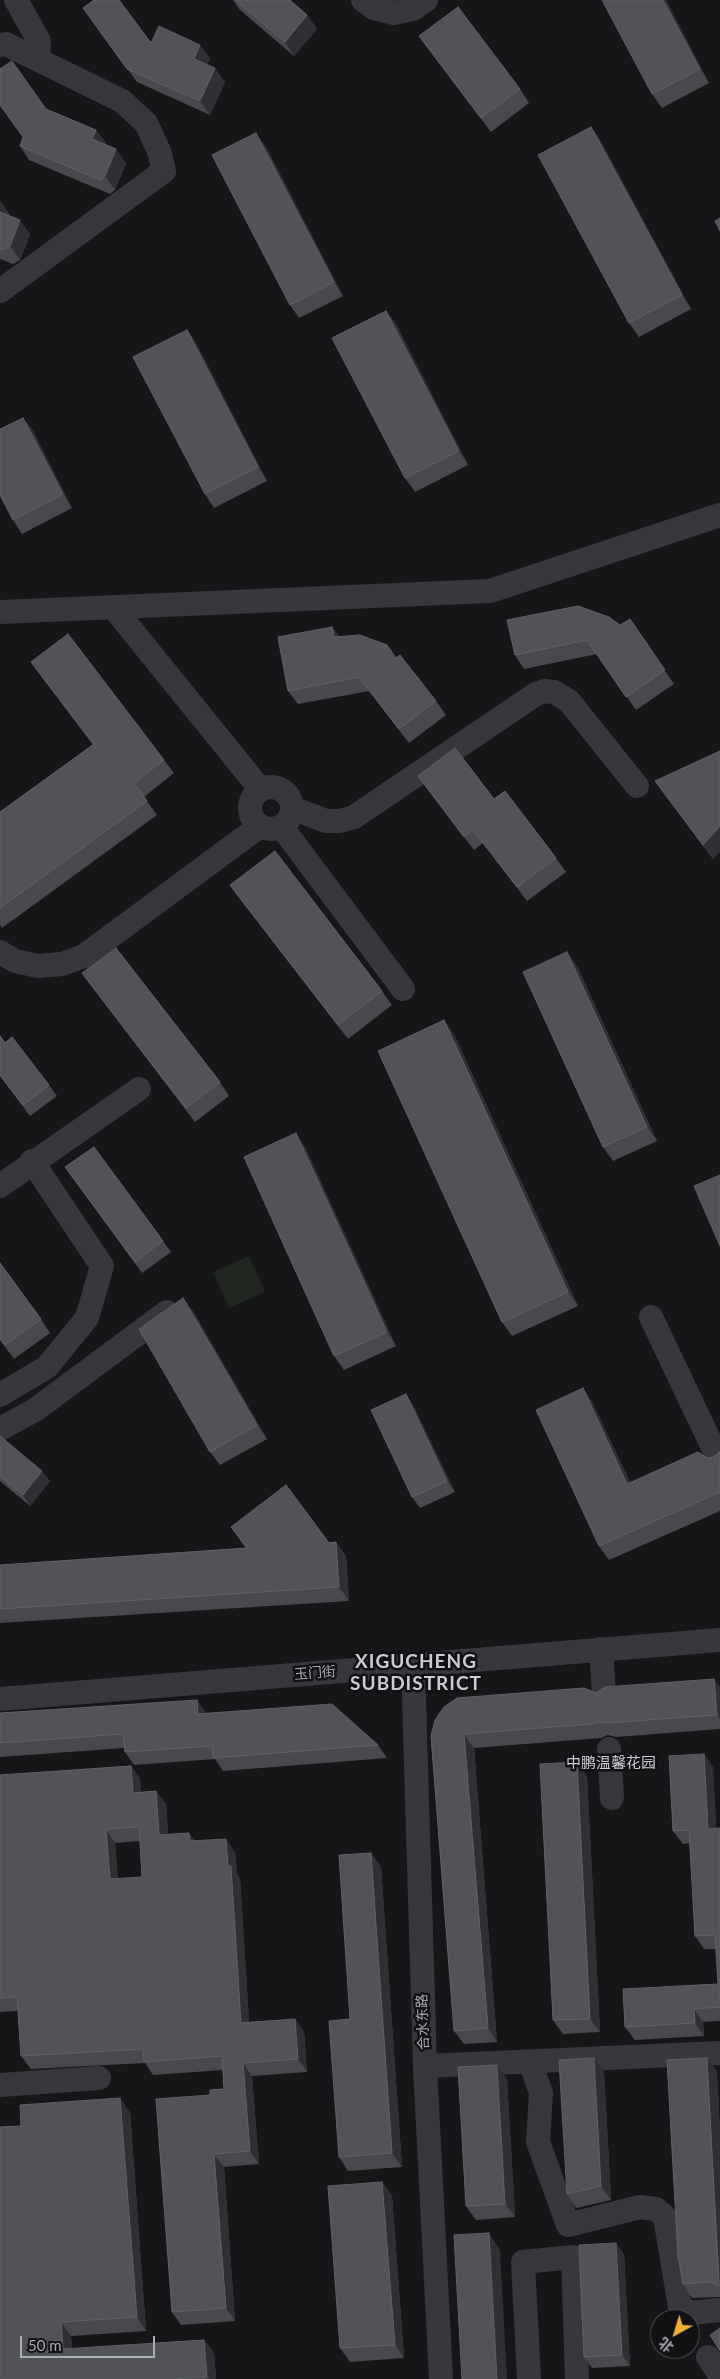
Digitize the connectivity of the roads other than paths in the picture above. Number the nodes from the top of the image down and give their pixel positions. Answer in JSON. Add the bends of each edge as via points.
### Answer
{"nodes":[{"id":1,"x":16,"y":0,"type":"edge"},
{"id":2,"x":364,"y":0,"type":"edge"},
{"id":3,"x":426,"y":0,"type":"edge"},
{"id":4,"x":0,"y":45,"type":"edge"},
{"id":5,"x":38,"y":59,"type":"junction"},
{"id":6,"x":0,"y":291,"type":"edge"},
{"id":7,"x":720,"y":515,"type":"edge"},
{"id":8,"x":113,"y":607,"type":"junction"},
{"id":9,"x":0,"y":612,"type":"edge"},
{"id":10,"x":636,"y":786,"type":"dead end"},
{"id":11,"x":261,"y":790,"type":"junction"},
{"id":12,"x":278,"y":820,"type":"junction"},
{"id":13,"x":0,"y":952,"type":"edge"},
{"id":14,"x":403,"y":989,"type":"dead end"},
{"id":15,"x":139,"y":1090,"type":"dead end"},
{"id":16,"x":32,"y":1161,"type":"junction"},
{"id":17,"x":0,"y":1186,"type":"edge"},
{"id":18,"x":174,"y":1306,"type":"edge"},
{"id":19,"x":651,"y":1318,"type":"dead end"},
{"id":20,"x":0,"y":1394,"type":"edge"},
{"id":21,"x":0,"y":1430,"type":"edge"},
{"id":22,"x":718,"y":1458,"type":"edge"},
{"id":23,"x":720,"y":1640,"type":"edge"},
{"id":24,"x":601,"y":1649,"type":"junction"},
{"id":25,"x":413,"y":1665,"type":"junction"},
{"id":26,"x":604,"y":1693,"type":"edge"},
{"id":27,"x":0,"y":1698,"type":"edge"},
{"id":28,"x":609,"y":1750,"type":"dead end"},
{"id":29,"x":612,"y":1798,"type":"dead end"},
{"id":30,"x":720,"y":2053,"type":"edge"},
{"id":31,"x":530,"y":2062,"type":"junction"},
{"id":32,"x":425,"y":2066,"type":"junction"},
{"id":33,"x":99,"y":2078,"type":"dead end"},
{"id":34,"x":0,"y":2085,"type":"edge"},
{"id":35,"x":720,"y":2310,"type":"edge"},
{"id":36,"x":441,"y":2379,"type":"edge"},
{"id":37,"x":528,"y":2379,"type":"edge"},
{"id":38,"x":577,"y":2379,"type":"edge"}],
"edges":[{"from":1,"to":5,"type":"street","via":[[39,41]]},
{"from":2,"to":3,"type":"street","via":[[374,8],[394,13],[413,9]]},
{"from":4,"to":5,"type":"street","via":[[6,44]]},
{"from":5,"to":6,"type":"street","via":[[122,101],[146,123],[160,151],[164,170]]},
{"from":7,"to":8,"type":"street","via":[[490,591]]},
{"from":8,"to":9,"type":"street"},
{"from":8,"to":11,"type":"street"},
{"from":10,"to":12,"type":"street","via":[[569,701],[554,692],[544,692],[536,694],[354,817],[340,821]]},
{"from":11,"to":12,"type":"street","via":[[282,790],[287,795]]},
{"from":11,"to":12,"type":"street","via":[[252,800],[251,815]]},
{"from":12,"to":13,"type":"street","via":[[84,956],[62,964],[38,966],[15,961]]},
{"from":12,"to":14,"type":"street"},
{"from":15,"to":16,"type":"street"},
{"from":16,"to":17,"type":"street"},
{"from":16,"to":20,"type":"street","via":[[102,1266],[87,1318],[47,1367]]},
{"from":18,"to":21,"type":"street","via":[[35,1410]]},
{"from":19,"to":22,"type":"street"},
{"from":23,"to":24,"type":"street","name":"玉门街"},
{"from":24,"to":25,"type":"street","name":"玉门街"},
{"from":24,"to":26,"type":"street"},
{"from":25,"to":27,"type":"street","name":"玉门街"},
{"from":25,"to":32,"type":"street","name":"合水东路"},
{"from":28,"to":29,"type":"street"},
{"from":30,"to":31,"type":"street"},
{"from":31,"to":32,"type":"street"},
{"from":31,"to":35,"type":"street","via":[[541,2093],[538,2142],[568,2225],[640,2207],[656,2209],[665,2217],[680,2307],[692,2313]]},
{"from":32,"to":36,"type":"street","name":"合水东路"},
{"from":33,"to":34,"type":"street"},
{"from":37,"to":38,"type":"street","via":[[523,2262],[573,2256]]}]}
